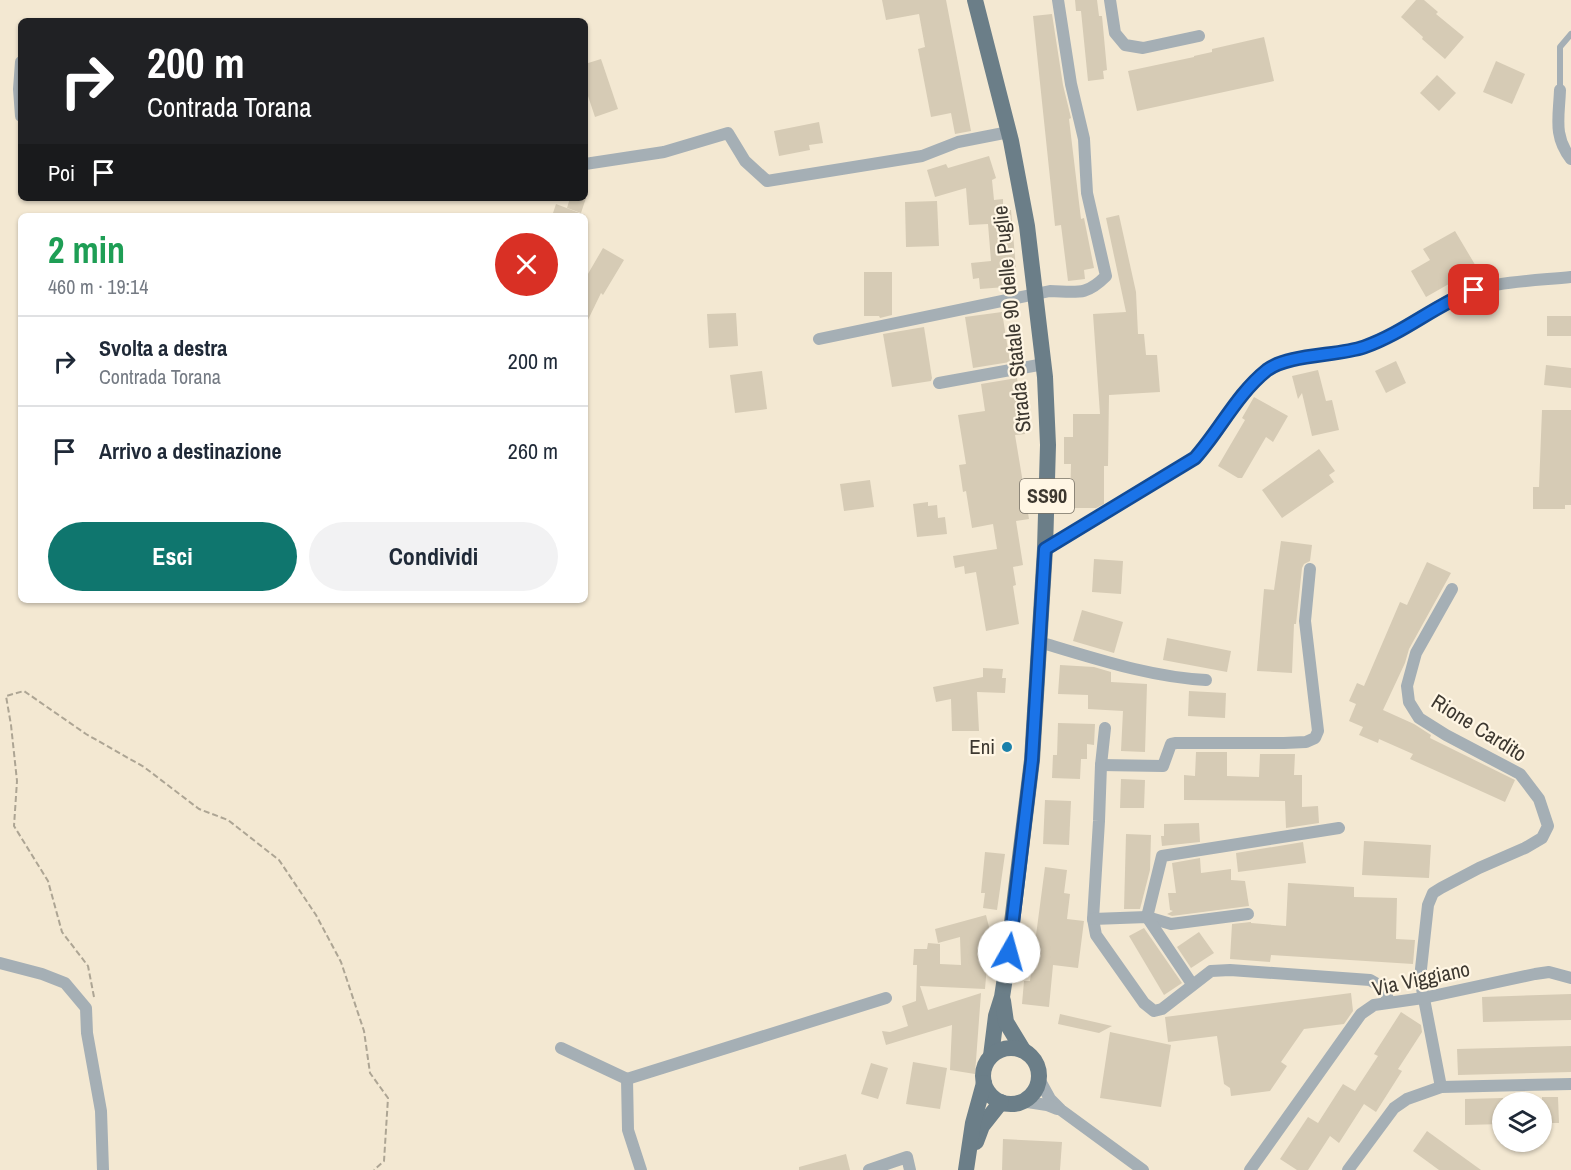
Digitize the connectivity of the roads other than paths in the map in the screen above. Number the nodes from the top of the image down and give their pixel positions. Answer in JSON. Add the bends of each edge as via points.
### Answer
{"nodes":[{"id":1,"x":975,"y":0,"type":"edge"},
{"id":2,"x":1058,"y":0,"type":"edge"},
{"id":3,"x":1110,"y":0,"type":"edge"},
{"id":4,"x":1571,"y":34,"type":"edge"},
{"id":5,"x":1199,"y":36,"type":"dead end"},
{"id":6,"x":1560,"y":90,"type":"joint"},
{"id":7,"x":1009,"y":132,"type":"junction"},
{"id":8,"x":1571,"y":159,"type":"edge"},
{"id":9,"x":588,"y":164,"type":"edge"},
{"id":10,"x":1571,"y":277,"type":"edge"},
{"id":11,"x":1036,"y":295,"type":"junction"},
{"id":12,"x":819,"y":339,"type":"dead end"},
{"id":13,"x":1044,"y":364,"type":"junction"},
{"id":14,"x":939,"y":383,"type":"dead end"},
{"id":15,"x":1045,"y":549,"type":"junction"},
{"id":16,"x":1310,"y":569,"type":"dead end"},
{"id":17,"x":1452,"y":589,"type":"dead end"},
{"id":18,"x":1039,"y":642,"type":"junction"},
{"id":19,"x":1206,"y":680,"type":"dead end"},
{"id":20,"x":1105,"y":728,"type":"dead end"},
{"id":21,"x":1101,"y":765,"type":"junction"},
{"id":22,"x":1339,"y":828,"type":"dead end"},
{"id":23,"x":1248,"y":914,"type":"dead end"},
{"id":24,"x":1147,"y":917,"type":"junction"},
{"id":25,"x":1093,"y":919,"type":"junction"},
{"id":26,"x":0,"y":963,"type":"edge"},
{"id":27,"x":1571,"y":978,"type":"edge"},
{"id":28,"x":1192,"y":984,"type":"junction"},
{"id":29,"x":1002,"y":997,"type":"junction"},
{"id":30,"x":886,"y":998,"type":"dead end"},
{"id":31,"x":1423,"y":999,"type":"junction"},
{"id":32,"x":1389,"y":1002,"type":"junction"},
{"id":33,"x":561,"y":1048,"type":"dead end"},
{"id":34,"x":1023,"y":1050,"type":"junction"},
{"id":35,"x":991,"y":1056,"type":"junction"},
{"id":36,"x":627,"y":1079,"type":"junction"},
{"id":37,"x":1039,"y":1079,"type":"junction"},
{"id":38,"x":984,"y":1083,"type":"junction"},
{"id":39,"x":1571,"y":1084,"type":"edge"},
{"id":40,"x":1442,"y":1087,"type":"junction"},
{"id":41,"x":1021,"y":1101,"type":"junction"},
{"id":42,"x":1001,"y":1102,"type":"junction"},
{"id":43,"x":1061,"y":1110,"type":"junction"},
{"id":44,"x":967,"y":1167,"type":"edge"},
{"id":45,"x":103,"y":1170,"type":"edge"},
{"id":46,"x":640,"y":1170,"type":"edge"},
{"id":47,"x":869,"y":1170,"type":"edge"},
{"id":48,"x":910,"y":1170,"type":"edge"},
{"id":49,"x":1143,"y":1170,"type":"edge"},
{"id":50,"x":1250,"y":1170,"type":"edge"},
{"id":51,"x":1348,"y":1170,"type":"edge"}],
"edges":[{"from":1,"to":7,"type":"main road","name":"Strada Statale 90 delle Puglie","number":"SS90"},
{"from":2,"to":11,"type":"street","via":[[1084,139],[1087,193],[1106,276],[1093,289]]},
{"from":3,"to":5,"type":"street","via":[[1115,33],[1125,45],[1143,48]]},
{"from":4,"to":6,"type":"lane","via":[[1560,47]]},
{"from":6,"to":8,"type":"street","via":[[1558,135]]},
{"from":7,"to":9,"type":"street","via":[[958,142],[922,156],[767,181],[745,161],[728,133],[664,152]]},
{"from":7,"to":11,"type":"main road","name":"Strada Statale 90 delle Puglie","number":"SS90"},
{"from":10,"to":15,"type":"street","via":[[1474,290],[1395,334],[1363,347],[1270,368],[1233,407],[1195,458]]},
{"from":11,"to":12,"type":"street"},
{"from":11,"to":13,"type":"main road","name":"Strada Statale 90 delle Puglie","number":"SS90"},
{"from":13,"to":14,"type":"street"},
{"from":13,"to":15,"type":"main road","name":"Strada Statale 90 delle Puglie","number":"SS90","via":[[1048,445]]},
{"from":15,"to":18,"type":"main road","name":"Strada Statale 90 delle Puglie","number":"SS90"},
{"from":16,"to":21,"type":"street","via":[[1305,621],[1318,731],[1315,738],[1306,742],[1176,742],[1169,747],[1163,766]]},
{"from":17,"to":31,"type":"street","name":"Rione Cardito","via":[[1416,653],[1407,686],[1409,702],[1419,718],[1520,774],[1539,799],[1548,826],[1534,843],[1433,893],[1425,917],[1420,978]]},
{"from":18,"to":19,"type":"street","via":[[1127,668]]},
{"from":18,"to":29,"type":"main road","name":"Strada Statale 90 delle Puglie","number":"SS90","via":[[1032,760]]},
{"from":20,"to":21,"type":"street"},
{"from":21,"to":25,"type":"street"},
{"from":22,"to":24,"type":"street","via":[[1162,856]]},
{"from":23,"to":24,"type":"street","via":[[1171,924]]},
{"from":24,"to":25,"type":"street"},
{"from":24,"to":28,"type":"street"},
{"from":25,"to":28,"type":"street","via":[[1105,950],[1154,1011],[1162,1009]]},
{"from":26,"to":45,"type":"street","via":[[65,983],[86,1008],[101,1112]]},
{"from":27,"to":31,"type":"street","name":"Via Viggiano","via":[[1549,972]]},
{"from":28,"to":32,"type":"street","via":[[1210,971],[1230,970],[1370,980],[1384,988]]},
{"from":29,"to":34,"type":"main road","name":"Strada Statale 90 delle Puglie","number":"SS90","via":[[1006,1022]]},
{"from":29,"to":35,"type":"main road","name":"Strada Statale 90 delle Puglie","number":"SS90"},
{"from":30,"to":36,"type":"street"},
{"from":31,"to":32,"type":"street","name":"Via Viggiano"},
{"from":31,"to":40,"type":"street","name":"Rione Cardito"},
{"from":32,"to":50,"type":"street","name":"Via Viggiano","via":[[1374,1005],[1361,1014]]},
{"from":33,"to":36,"type":"street"},
{"from":34,"to":35,"type":"main road","via":[[1006,1048]]},
{"from":34,"to":37,"type":"main road","name":"Strada Statale 90 delle Puglie","number":"SS90","via":[[1035,1062]]},
{"from":35,"to":38,"type":"main road","name":"Strada Statale 90 delle Puglie","number":"SS90","via":[[985,1064]]},
{"from":36,"to":46,"type":"street","via":[[628,1130]]},
{"from":37,"to":41,"type":"main road","via":[[1033,1092]]},
{"from":37,"to":43,"type":"street"},
{"from":38,"to":42,"type":"main road"},
{"from":38,"to":44,"type":"main road","name":"Strada Statale 90 delle Puglie","number":"SS90"},
{"from":39,"to":40,"type":"street"},
{"from":40,"to":51,"type":"street","via":[[1407,1099],[1395,1108]]},
{"from":41,"to":42,"type":"main road"},
{"from":41,"to":43,"type":"street"},
{"from":42,"to":44,"type":"main road","name":"Strada Statale 90 delle Puglie","number":"SS90","via":[[982,1126]]},
{"from":43,"to":49,"type":"street"},
{"from":47,"to":48,"type":"street","via":[[907,1157]]}]}
